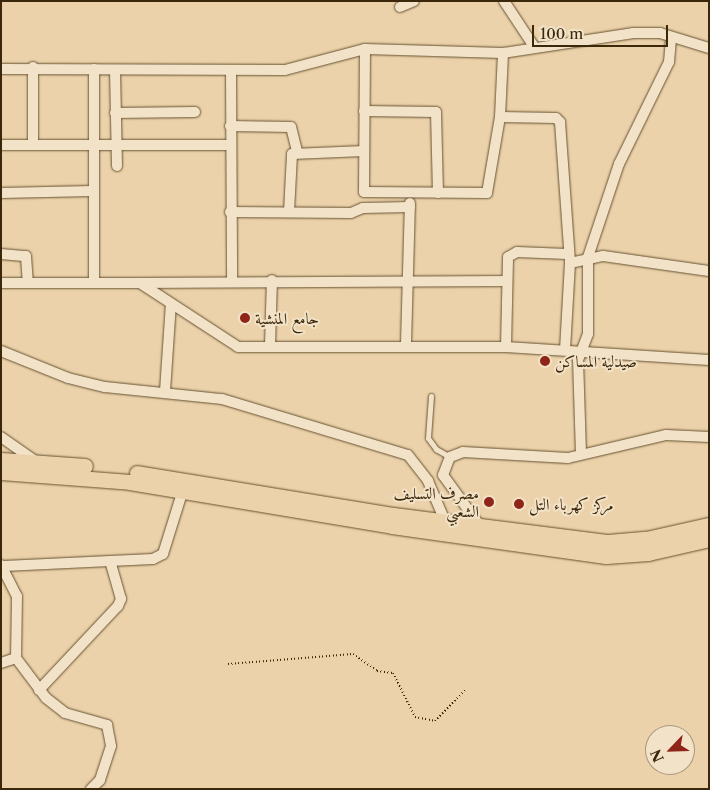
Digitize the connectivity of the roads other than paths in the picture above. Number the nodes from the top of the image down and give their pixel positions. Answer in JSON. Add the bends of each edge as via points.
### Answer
{"nodes":[{"id":1,"x":414,"y":1,"type":"edge"},
{"id":2,"x":504,"y":1,"type":"edge"},
{"id":3,"x":400,"y":7,"type":"dead end"},
{"id":4,"x":671,"y":38,"type":"junction"},
{"id":5,"x":533,"y":45,"type":"junction"},
{"id":6,"x":709,"y":48,"type":"edge"},
{"id":7,"x":365,"y":49,"type":"junction"},
{"id":8,"x":503,"y":54,"type":"junction"},
{"id":9,"x":33,"y":68,"type":"junction"},
{"id":10,"x":1,"y":69,"type":"edge"},
{"id":11,"x":94,"y":70,"type":"junction"},
{"id":12,"x":115,"y":70,"type":"junction"},
{"id":13,"x":230,"y":70,"type":"junction"},
{"id":14,"x":364,"y":111,"type":"junction"},
{"id":15,"x":195,"y":112,"type":"dead end"},
{"id":16,"x":115,"y":113,"type":"junction"},
{"id":17,"x":500,"y":117,"type":"junction"},
{"id":18,"x":230,"y":126,"type":"junction"},
{"id":19,"x":95,"y":143,"type":"junction"},
{"id":20,"x":116,"y":143,"type":"junction"},
{"id":21,"x":33,"y":144,"type":"junction"},
{"id":22,"x":1,"y":145,"type":"edge"},
{"id":23,"x":229,"y":145,"type":"junction"},
{"id":24,"x":297,"y":151,"type":"junction"},
{"id":25,"x":364,"y":151,"type":"junction"},
{"id":26,"x":117,"y":166,"type":"dead end"},
{"id":27,"x":92,"y":191,"type":"junction"},
{"id":28,"x":364,"y":192,"type":"junction"},
{"id":29,"x":410,"y":192,"type":"junction"},
{"id":30,"x":438,"y":192,"type":"junction"},
{"id":31,"x":1,"y":193,"type":"edge"},
{"id":32,"x":410,"y":207,"type":"junction"},
{"id":33,"x":363,"y":208,"type":"junction"},
{"id":34,"x":230,"y":212,"type":"junction"},
{"id":35,"x":289,"y":212,"type":"junction"},
{"id":36,"x":1,"y":254,"type":"edge"},
{"id":37,"x":588,"y":257,"type":"junction"},
{"id":38,"x":568,"y":258,"type":"junction"},
{"id":39,"x":709,"y":271,"type":"edge"},
{"id":40,"x":406,"y":279,"type":"junction"},
{"id":41,"x":232,"y":280,"type":"junction"},
{"id":42,"x":272,"y":280,"type":"junction"},
{"id":43,"x":506,"y":281,"type":"junction"},
{"id":44,"x":28,"y":283,"type":"junction"},
{"id":45,"x":94,"y":283,"type":"junction"},
{"id":46,"x":140,"y":283,"type":"junction"},
{"id":47,"x":1,"y":284,"type":"edge"},
{"id":48,"x":171,"y":304,"type":"junction"},
{"id":49,"x":406,"y":344,"type":"junction"},
{"id":50,"x":270,"y":346,"type":"junction"},
{"id":51,"x":506,"y":347,"type":"junction"},
{"id":52,"x":564,"y":349,"type":"junction"},
{"id":53,"x":584,"y":350,"type":"junction"},
{"id":54,"x":1,"y":351,"type":"edge"},
{"id":55,"x":709,"y":360,"type":"edge"},
{"id":56,"x":165,"y":390,"type":"junction"},
{"id":57,"x":430,"y":396,"type":"dead end"},
{"id":58,"x":1,"y":437,"type":"edge"},
{"id":59,"x":709,"y":438,"type":"edge"},
{"id":60,"x":581,"y":454,"type":"junction"},
{"id":61,"x":450,"y":457,"type":"junction"},
{"id":62,"x":32,"y":459,"type":"junction"},
{"id":63,"x":1,"y":460,"type":"edge"},
{"id":64,"x":1,"y":472,"type":"edge"},
{"id":65,"x":182,"y":493,"type":"junction"},
{"id":66,"x":445,"y":521,"type":"junction"},
{"id":67,"x":709,"y":525,"type":"edge"},
{"id":68,"x":480,"y":526,"type":"junction"},
{"id":69,"x":709,"y":539,"type":"edge"},
{"id":70,"x":110,"y":563,"type":"junction"},
{"id":71,"x":2,"y":565,"type":"edge"},
{"id":72,"x":16,"y":658,"type":"junction"},
{"id":73,"x":1,"y":663,"type":"edge"},
{"id":74,"x":40,"y":690,"type":"junction"},
{"id":75,"x":91,"y":789,"type":"edge"}],
"edges":[{"from":1,"to":3,"type":"street"},
{"from":2,"to":5,"type":"street"},
{"from":4,"to":5,"type":"street","via":[[660,33],[633,33]]},
{"from":4,"to":6,"type":"street"},
{"from":4,"to":37,"type":"street","via":[[670,62],[620,164]]},
{"from":5,"to":8,"type":"street"},
{"from":7,"to":8,"type":"street"},
{"from":7,"to":13,"type":"street","via":[[285,70]]},
{"from":7,"to":14,"type":"street"},
{"from":8,"to":17,"type":"street"},
{"from":9,"to":10,"type":"street"},
{"from":9,"to":11,"type":"street"},
{"from":9,"to":21,"type":"street"},
{"from":11,"to":12,"type":"street"},
{"from":11,"to":19,"type":"street"},
{"from":12,"to":13,"type":"street"},
{"from":12,"to":16,"type":"street"},
{"from":13,"to":18,"type":"street"},
{"from":14,"to":25,"type":"street"},
{"from":14,"to":30,"type":"street","via":[[436,112]]},
{"from":15,"to":16,"type":"street"},
{"from":16,"to":20,"type":"street"},
{"from":17,"to":30,"type":"street","via":[[491,188],[487,193]]},
{"from":17,"to":38,"type":"street","via":[[556,118],[560,122]]},
{"from":18,"to":23,"type":"street"},
{"from":18,"to":24,"type":"street","via":[[291,127]]},
{"from":19,"to":20,"type":"street"},
{"from":19,"to":21,"type":"street"},
{"from":19,"to":27,"type":"street"},
{"from":20,"to":23,"type":"street"},
{"from":20,"to":26,"type":"street"},
{"from":21,"to":22,"type":"street"},
{"from":23,"to":34,"type":"street"},
{"from":24,"to":25,"type":"street"},
{"from":24,"to":35,"type":"street","via":[[290,162]]},
{"from":25,"to":28,"type":"street"},
{"from":27,"to":31,"type":"street"},
{"from":27,"to":45,"type":"street"},
{"from":28,"to":29,"type":"street"},
{"from":28,"to":33,"type":"street"},
{"from":29,"to":30,"type":"street"},
{"from":29,"to":32,"type":"street"},
{"from":32,"to":33,"type":"street"},
{"from":32,"to":40,"type":"street"},
{"from":33,"to":35,"type":"street","via":[[350,213]]},
{"from":34,"to":35,"type":"street"},
{"from":34,"to":41,"type":"street"},
{"from":36,"to":44,"type":"street","via":[[26,256]]},
{"from":37,"to":38,"type":"street"},
{"from":37,"to":39,"type":"street"},
{"from":37,"to":53,"type":"street"},
{"from":38,"to":43,"type":"street","via":[[517,252],[508,257]]},
{"from":38,"to":52,"type":"street"},
{"from":40,"to":42,"type":"street"},
{"from":40,"to":43,"type":"street"},
{"from":40,"to":49,"type":"street"},
{"from":41,"to":42,"type":"street"},
{"from":41,"to":46,"type":"street"},
{"from":42,"to":50,"type":"street"},
{"from":43,"to":51,"type":"street"},
{"from":44,"to":45,"type":"street"},
{"from":44,"to":47,"type":"street"},
{"from":45,"to":46,"type":"street"},
{"from":46,"to":48,"type":"street"},
{"from":48,"to":50,"type":"street","via":[[238,347]]},
{"from":48,"to":56,"type":"street"},
{"from":49,"to":50,"type":"street"},
{"from":49,"to":51,"type":"street"},
{"from":51,"to":52,"type":"street"},
{"from":52,"to":53,"type":"street"},
{"from":53,"to":55,"type":"street"},
{"from":53,"to":60,"type":"street","via":[[578,360]]},
{"from":54,"to":56,"type":"street","via":[[68,378],[105,387]]},
{"from":56,"to":66,"type":"street","via":[[253,407],[291,423],[374,442],[408,455],[428,481]]},
{"from":57,"to":61,"type":"lane","via":[[428,438],[436,450]]},
{"from":58,"to":62,"type":"street"},
{"from":59,"to":60,"type":"street","via":[[666,435]]},
{"from":60,"to":61,"type":"street","via":[[568,458],[463,452]]},
{"from":61,"to":68,"type":"street","via":[[443,474]]},
{"from":62,"to":63,"type":"main road"},
{"from":62,"to":66,"type":"main road"},
{"from":64,"to":65,"type":"main road","via":[[93,477]]},
{"from":65,"to":69,"type":"main road","via":[[606,556],[648,553]]},
{"from":65,"to":70,"type":"street","via":[[163,554]]},
{"from":66,"to":68,"type":"main road"},
{"from":67,"to":68,"type":"main road","via":[[646,540],[608,542]]},
{"from":70,"to":71,"type":"street"},
{"from":70,"to":74,"type":"street","via":[[121,599],[118,606]]},
{"from":71,"to":72,"type":"street","via":[[17,596]]},
{"from":72,"to":73,"type":"street"},
{"from":72,"to":74,"type":"street"},
{"from":74,"to":75,"type":"street","via":[[65,713],[107,725],[111,746],[100,780]]}]}
